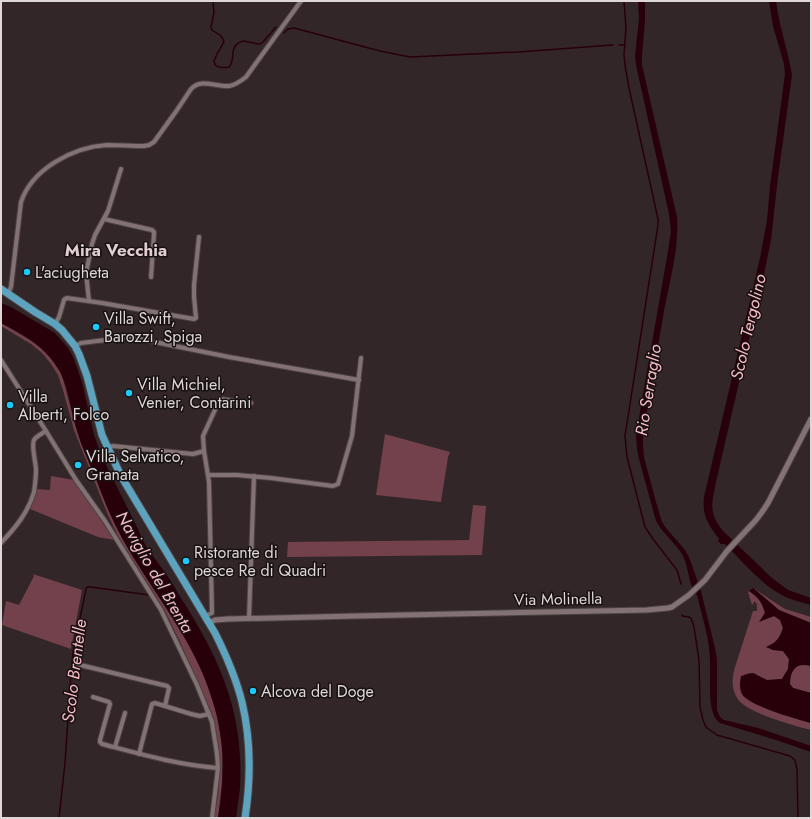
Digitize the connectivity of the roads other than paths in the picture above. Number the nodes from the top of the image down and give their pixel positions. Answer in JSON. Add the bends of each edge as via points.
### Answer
{"nodes":[{"id":1,"x":301,"y":1,"type":"edge"},
{"id":2,"x":121,"y":168,"type":"dead end"},
{"id":3,"x":104,"y":219,"type":"junction"},
{"id":4,"x":199,"y":237,"type":"dead end"},
{"id":5,"x":151,"y":277,"type":"dead end"},
{"id":6,"x":1,"y":289,"type":"edge"},
{"id":7,"x":8,"y":294,"type":"junction"},
{"id":8,"x":89,"y":301,"type":"junction"},
{"id":9,"x":55,"y":324,"type":"junction"},
{"id":10,"x":75,"y":346,"type":"junction"},
{"id":11,"x":361,"y":358,"type":"dead end"},
{"id":12,"x":1,"y":360,"type":"edge"},
{"id":13,"x":359,"y":380,"type":"junction"},
{"id":14,"x":251,"y":403,"type":"dead end"},
{"id":15,"x":811,"y":419,"type":"edge"},
{"id":16,"x":46,"y":431,"type":"junction"},
{"id":17,"x":107,"y":447,"type":"junction"},
{"id":18,"x":204,"y":451,"type":"junction"},
{"id":19,"x":208,"y":475,"type":"junction"},
{"id":20,"x":254,"y":476,"type":"junction"},
{"id":21,"x":1,"y":543,"type":"edge"},
{"id":22,"x":210,"y":618,"type":"junction"},
{"id":23,"x":249,"y":619,"type":"junction"},
{"id":24,"x":76,"y":664,"type":"dead end"},
{"id":25,"x":94,"y":697,"type":"dead end"},
{"id":26,"x":165,"y":706,"type":"junction"},
{"id":27,"x":125,"y":714,"type":"dead end"},
{"id":28,"x":209,"y":714,"type":"junction"},
{"id":29,"x":115,"y":748,"type":"junction"},
{"id":30,"x":139,"y":754,"type":"junction"},
{"id":31,"x":218,"y":768,"type":"junction"},
{"id":32,"x":212,"y":818,"type":"edge"},
{"id":33,"x":245,"y":818,"type":"edge"}],
"edges":[{"from":1,"to":7,"type":"street","via":[[246,77],[230,86],[194,86],[154,142],[144,146],[107,145],[80,150],[55,162],[29,186],[21,202],[11,288]]},
{"from":2,"to":3,"type":"street"},
{"from":3,"to":5,"type":"street","via":[[154,232]]},
{"from":3,"to":8,"type":"street","via":[[92,244],[86,273]]},
{"from":4,"to":8,"type":"street","via":[[194,285],[194,320]]},
{"from":6,"to":7,"type":"main road"},
{"from":7,"to":9,"type":"main road"},
{"from":8,"to":9,"type":"street","via":[[65,299]]},
{"from":9,"to":10,"type":"main road"},
{"from":10,"to":13,"type":"street","via":[[130,337]]},
{"from":10,"to":17,"type":"main road","via":[[87,376]]},
{"from":11,"to":13,"type":"street"},
{"from":12,"to":16,"type":"street"},
{"from":13,"to":20,"type":"street","via":[[352,436],[338,484],[333,486]]},
{"from":14,"to":18,"type":"street","via":[[220,399],[203,436]]},
{"from":15,"to":23,"type":"street","name":"Via Molinella","via":[[756,520],[727,551],[705,580],[672,607],[657,610]]},
{"from":16,"to":21,"type":"street","via":[[33,442],[36,470],[30,502],[22,518]]},
{"from":16,"to":28,"type":"street","via":[[161,610]]},
{"from":17,"to":18,"type":"street","via":[[193,454]]},
{"from":17,"to":22,"type":"main road","via":[[121,476]]},
{"from":18,"to":19,"type":"street"},
{"from":19,"to":20,"type":"street"},
{"from":19,"to":22,"type":"street"},
{"from":20,"to":23,"type":"street"},
{"from":22,"to":23,"type":"street","name":"Via Molinella"},
{"from":22,"to":33,"type":"main road","via":[[231,669],[245,714],[250,767]]},
{"from":24,"to":26,"type":"street","via":[[167,686],[169,688]]},
{"from":25,"to":29,"type":"street","via":[[110,704],[100,742]]},
{"from":26,"to":28,"type":"street","via":[[200,716]]},
{"from":26,"to":30,"type":"street","via":[[153,703],[150,706]]},
{"from":27,"to":29,"type":"street"},
{"from":28,"to":31,"type":"street","via":[[216,743]]},
{"from":29,"to":30,"type":"street"},
{"from":30,"to":31,"type":"street","via":[[177,763]]},
{"from":31,"to":32,"type":"street"}]}
